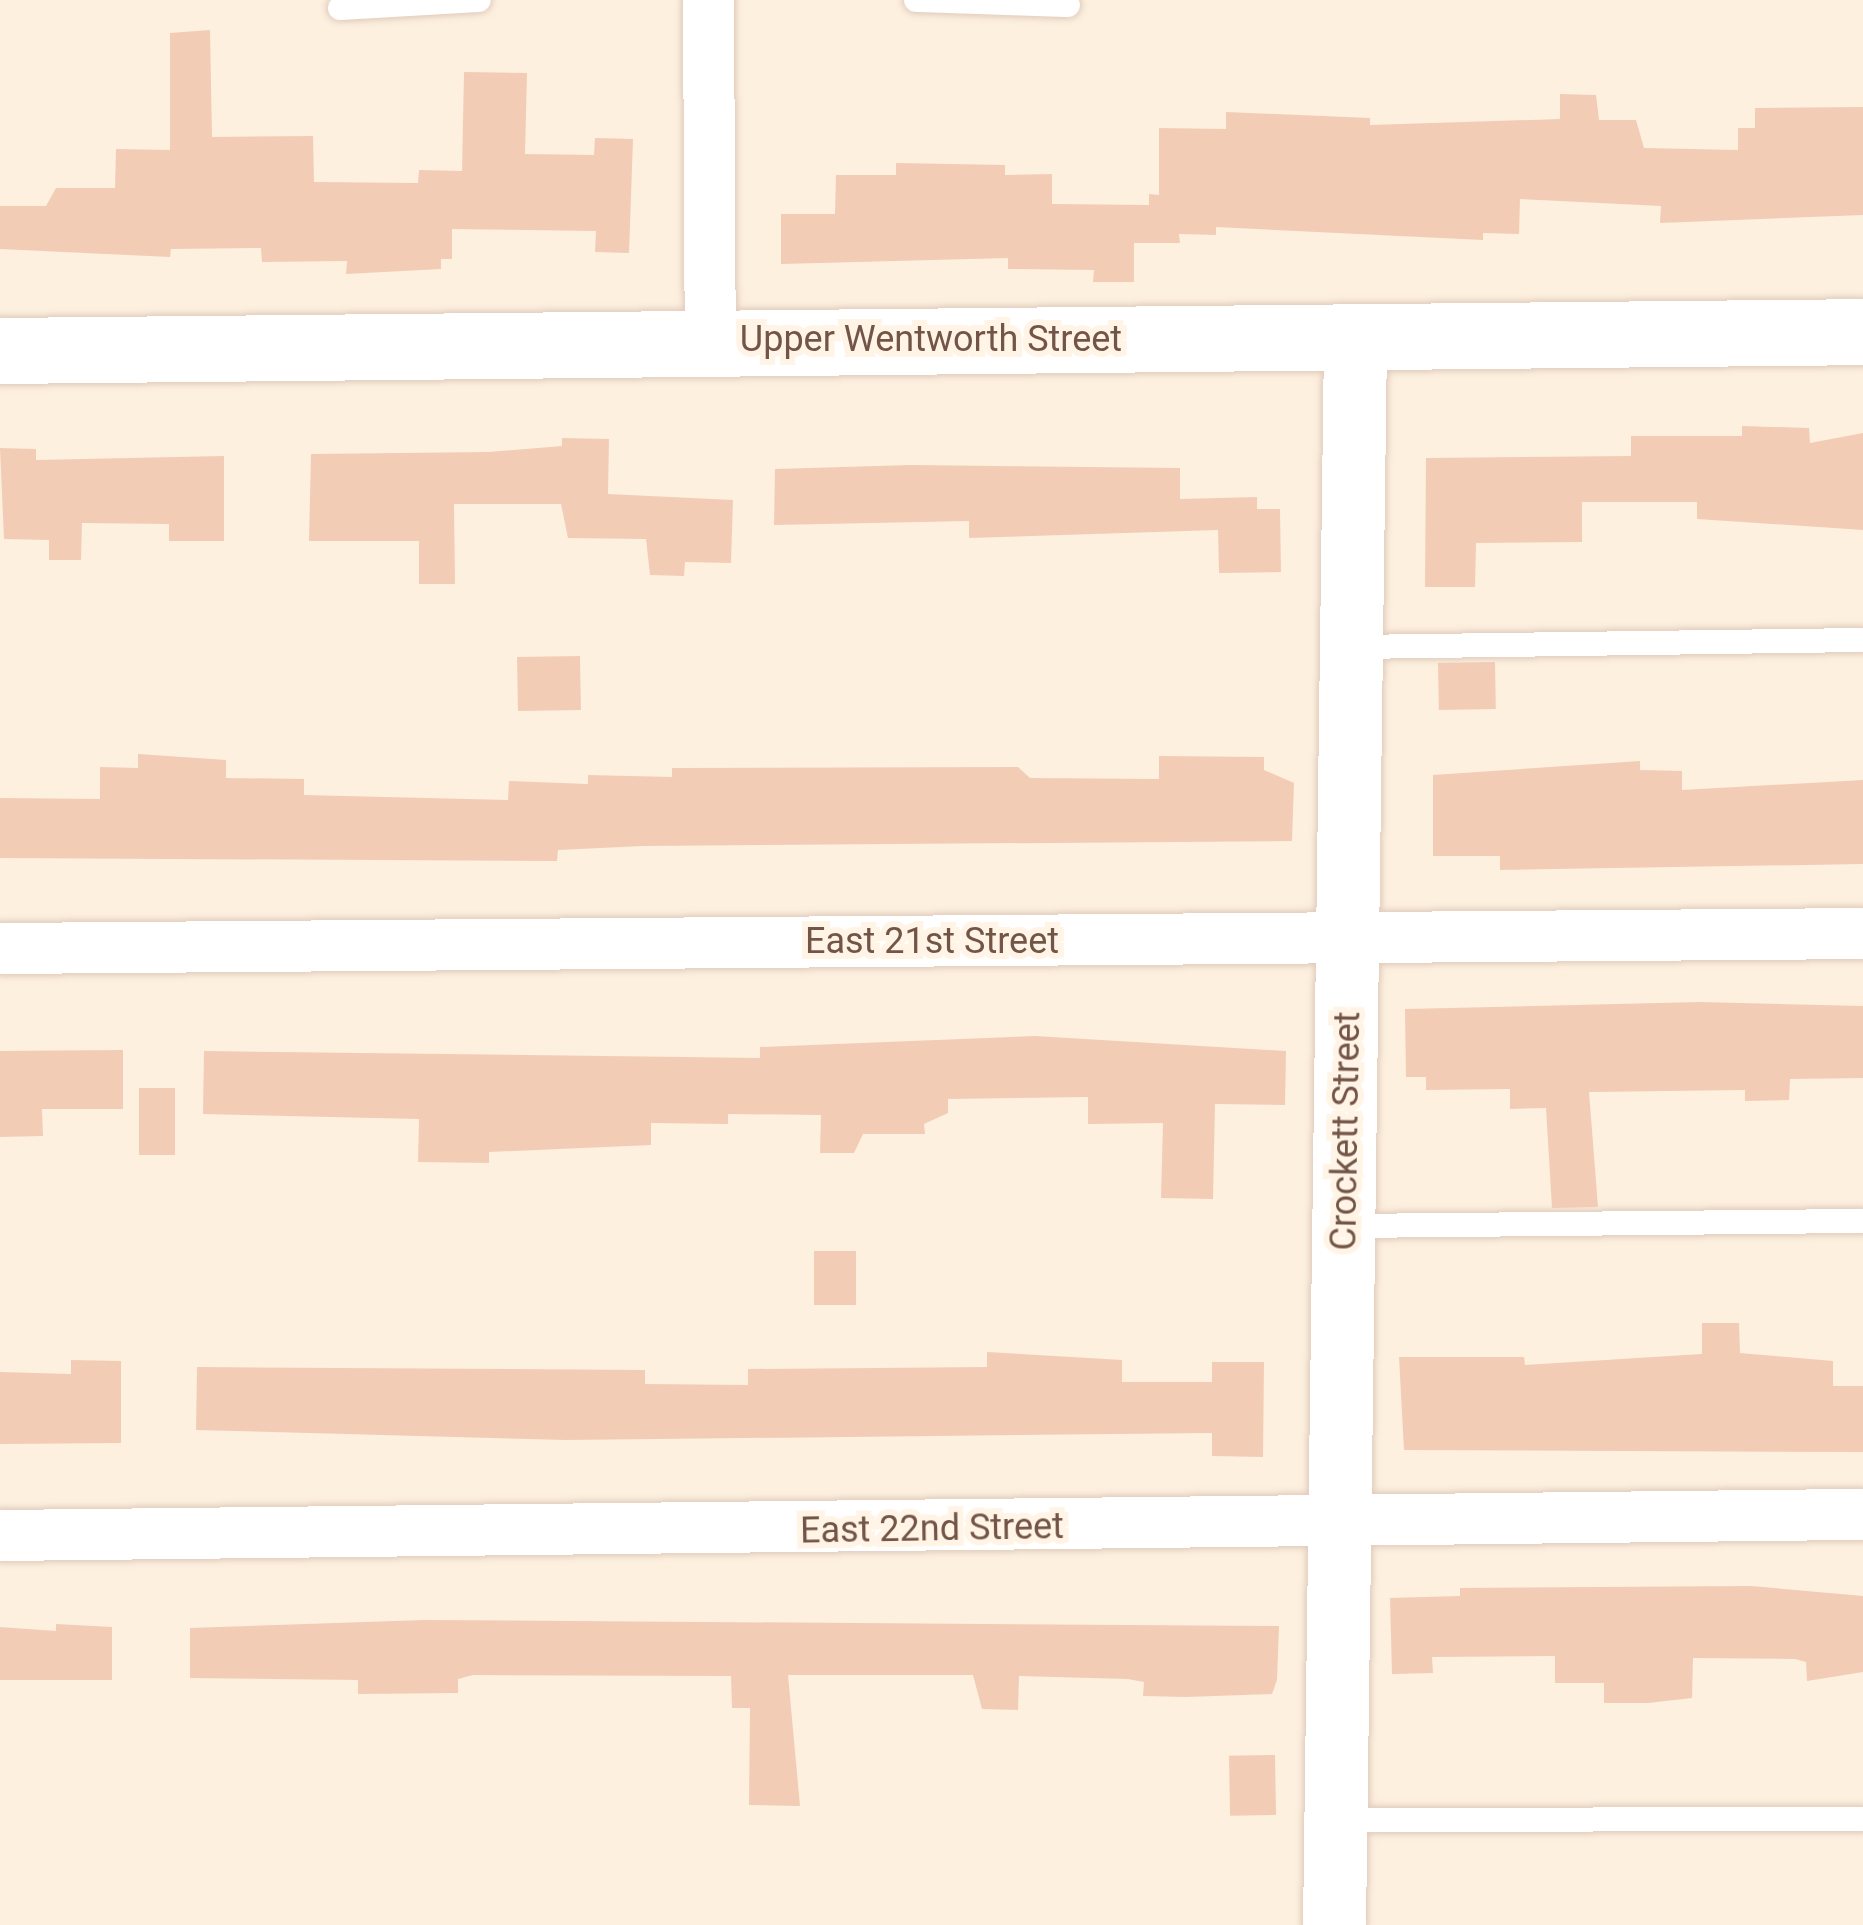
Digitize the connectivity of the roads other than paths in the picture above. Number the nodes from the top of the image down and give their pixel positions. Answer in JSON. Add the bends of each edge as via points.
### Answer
{"nodes":[{"id":1,"x":479,"y":0,"type":"edge"},
{"id":2,"x":708,"y":0,"type":"edge"},
{"id":3,"x":916,"y":0,"type":"edge"},
{"id":4,"x":1068,"y":5,"type":"dead end"},
{"id":5,"x":340,"y":8,"type":"dead end"},
{"id":6,"x":1863,"y":332,"type":"edge"},
{"id":7,"x":1355,"y":337,"type":"junction"},
{"id":8,"x":710,"y":341,"type":"junction"},
{"id":9,"x":0,"y":351,"type":"edge"},
{"id":10,"x":1863,"y":640,"type":"edge"},
{"id":11,"x":1352,"y":647,"type":"junction"},
{"id":12,"x":1348,"y":932,"type":"junction"},
{"id":13,"x":1863,"y":933,"type":"edge"},
{"id":14,"x":0,"y":948,"type":"edge"},
{"id":15,"x":1863,"y":1221,"type":"edge"},
{"id":16,"x":1345,"y":1226,"type":"junction"},
{"id":17,"x":1863,"y":1514,"type":"edge"},
{"id":18,"x":1339,"y":1518,"type":"junction"},
{"id":19,"x":0,"y":1535,"type":"edge"},
{"id":20,"x":1863,"y":1819,"type":"edge"},
{"id":21,"x":1334,"y":1820,"type":"junction"},
{"id":22,"x":1334,"y":1925,"type":"edge"}],
"edges":[{"from":1,"to":5,"type":"lane"},
{"from":2,"to":8,"type":"street"},
{"from":3,"to":4,"type":"lane"},
{"from":6,"to":7,"type":"main road","name":"Upper Wentworth Street"},
{"from":7,"to":8,"type":"main road","name":"Upper Wentworth Street"},
{"from":7,"to":11,"type":"street","name":"Crockett Street"},
{"from":8,"to":9,"type":"main road","name":"Upper Wentworth Street"},
{"from":10,"to":11,"type":"lane"},
{"from":11,"to":12,"type":"street","name":"Crockett Street"},
{"from":12,"to":13,"type":"street","name":"East 21st Street"},
{"from":12,"to":14,"type":"street","name":"East 21st Street"},
{"from":12,"to":16,"type":"street","name":"Crockett Street"},
{"from":15,"to":16,"type":"lane"},
{"from":16,"to":18,"type":"street","name":"Crockett Street"},
{"from":17,"to":18,"type":"street","name":"East 22nd Street"},
{"from":18,"to":19,"type":"street","name":"East 22nd Street","via":[[1003,1530]]},
{"from":18,"to":21,"type":"street","name":"Crockett Street"},
{"from":20,"to":21,"type":"lane"},
{"from":21,"to":22,"type":"street","name":"Crockett Street"}]}
